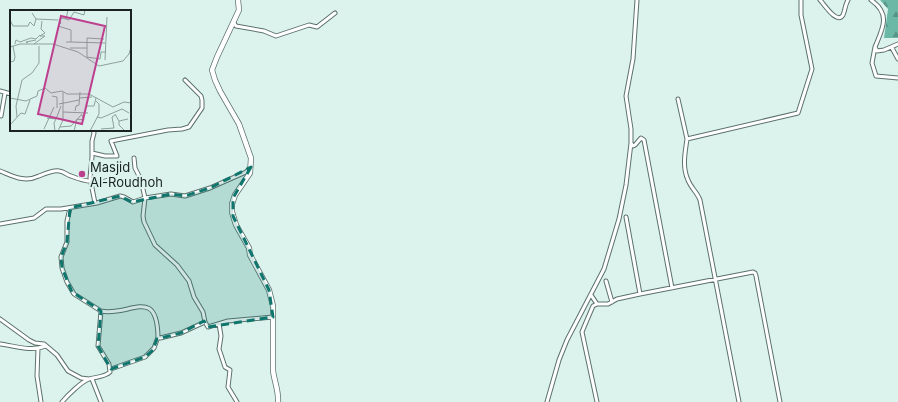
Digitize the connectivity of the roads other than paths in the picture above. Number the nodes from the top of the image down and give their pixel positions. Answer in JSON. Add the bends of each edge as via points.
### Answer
{"nodes":[{"id":1,"x":238,"y":0,"type":"edge"},
{"id":2,"x":637,"y":0,"type":"edge"},
{"id":3,"x":801,"y":0,"type":"edge"},
{"id":4,"x":820,"y":0,"type":"edge"},
{"id":5,"x":848,"y":0,"type":"edge"},
{"id":6,"x":872,"y":0,"type":"edge"},
{"id":7,"x":335,"y":13,"type":"dead end"},
{"id":8,"x":234,"y":23,"type":"junction"},
{"id":9,"x":898,"y":44,"type":"edge"},
{"id":10,"x":875,"y":47,"type":"junction"},
{"id":11,"x":892,"y":48,"type":"junction"},
{"id":12,"x":898,"y":59,"type":"edge"},
{"id":13,"x":898,"y":78,"type":"edge"},
{"id":14,"x":185,"y":80,"type":"dead end"},
{"id":15,"x":0,"y":91,"type":"edge"},
{"id":16,"x":5,"y":93,"type":"junction"},
{"id":17,"x":10,"y":94,"type":"edge"},
{"id":18,"x":678,"y":99,"type":"dead end"},
{"id":19,"x":1,"y":116,"type":"dead end"},
{"id":20,"x":93,"y":131,"type":"edge"},
{"id":21,"x":687,"y":139,"type":"junction"},
{"id":22,"x":631,"y":143,"type":"junction"},
{"id":23,"x":92,"y":153,"type":"junction"},
{"id":24,"x":134,"y":158,"type":"dead end"},
{"id":25,"x":251,"y":167,"type":"junction"},
{"id":26,"x":0,"y":171,"type":"edge"},
{"id":27,"x":113,"y":179,"type":"dead end"},
{"id":28,"x":90,"y":181,"type":"junction"},
{"id":29,"x":144,"y":198,"type":"junction"},
{"id":30,"x":95,"y":203,"type":"junction"},
{"id":31,"x":70,"y":208,"type":"junction"},
{"id":32,"x":626,"y":217,"type":"dead end"},
{"id":33,"x":0,"y":224,"type":"edge"},
{"id":34,"x":715,"y":280,"type":"junction"},
{"id":35,"x":606,"y":281,"type":"dead end"},
{"id":36,"x":672,"y":288,"type":"junction"},
{"id":37,"x":640,"y":294,"type":"junction"},
{"id":38,"x":591,"y":295,"type":"junction"},
{"id":39,"x":612,"y":302,"type":"junction"},
{"id":40,"x":597,"y":304,"type":"junction"},
{"id":41,"x":101,"y":311,"type":"junction"},
{"id":42,"x":273,"y":317,"type":"junction"},
{"id":43,"x":0,"y":319,"type":"edge"},
{"id":44,"x":204,"y":322,"type":"junction"},
{"id":45,"x":219,"y":324,"type":"junction"},
{"id":46,"x":158,"y":337,"type":"junction"},
{"id":47,"x":0,"y":344,"type":"edge"},
{"id":48,"x":46,"y":346,"type":"junction"},
{"id":49,"x":38,"y":348,"type":"junction"},
{"id":50,"x":111,"y":369,"type":"junction"},
{"id":51,"x":91,"y":379,"type":"junction"},
{"id":52,"x":41,"y":402,"type":"edge"},
{"id":53,"x":62,"y":402,"type":"edge"},
{"id":54,"x":101,"y":402,"type":"edge"},
{"id":55,"x":237,"y":402,"type":"edge"},
{"id":56,"x":278,"y":402,"type":"edge"},
{"id":57,"x":547,"y":402,"type":"edge"},
{"id":58,"x":597,"y":402,"type":"edge"},
{"id":59,"x":739,"y":402,"type":"edge"},
{"id":60,"x":780,"y":402,"type":"edge"}],
"edges":[{"from":1,"to":8,"type":"street","via":[[239,10]]},
{"from":2,"to":22,"type":"street","via":[[633,59],[626,96]]},
{"from":3,"to":21,"type":"street","via":[[801,15],[812,69],[798,113]]},
{"from":4,"to":5,"type":"street","via":[[834,17],[839,18],[844,14]]},
{"from":6,"to":10,"type":"street","via":[[883,14],[883,26]]},
{"from":7,"to":8,"type":"street","via":[[317,27],[309,25],[276,36],[236,26]]},
{"from":8,"to":25,"type":"street","via":[[214,64],[213,74],[238,121],[250,154]]},
{"from":9,"to":11,"type":"street"},
{"from":10,"to":11,"type":"street","via":[[878,51]]},
{"from":10,"to":13,"type":"street","via":[[872,63],[876,76]]},
{"from":11,"to":12,"type":"street"},
{"from":14,"to":23,"type":"street","via":[[202,100],[202,108],[189,127],[111,141],[117,156]]},
{"from":15,"to":16,"type":"street"},
{"from":16,"to":17,"type":"street"},
{"from":16,"to":19,"type":"street"},
{"from":18,"to":21,"type":"street"},
{"from":20,"to":23,"type":"street"},
{"from":21,"to":34,"type":"street","via":[[684,153],[686,172],[700,200]]},
{"from":22,"to":36,"type":"street","via":[[634,146],[640,138],[644,140]]},
{"from":22,"to":38,"type":"street","via":[[618,226],[604,269]]},
{"from":23,"to":28,"type":"street"},
{"from":24,"to":29,"type":"street"},
{"from":25,"to":29,"type":"street","via":[[246,172],[194,194]]},
{"from":25,"to":42,"type":"street","via":[[233,198],[233,216],[269,290]]},
{"from":26,"to":28,"type":"street","via":[[21,179],[59,171]]},
{"from":27,"to":28,"type":"street","via":[[102,182]]},
{"from":28,"to":30,"type":"street"},
{"from":29,"to":30,"type":"street","via":[[133,202],[120,196]]},
{"from":29,"to":44,"type":"street","via":[[143,218],[152,240],[189,281],[194,297],[204,312]]},
{"from":30,"to":31,"type":"street"},
{"from":31,"to":33,"type":"street","via":[[46,209],[34,218]]},
{"from":31,"to":41,"type":"street","via":[[67,242],[61,258],[62,268],[68,286],[74,294]]},
{"from":32,"to":37,"type":"street"},
{"from":34,"to":36,"type":"street"},
{"from":34,"to":59,"type":"street"},
{"from":34,"to":60,"type":"street","via":[[752,272],[756,274]]},
{"from":35,"to":39,"type":"street"},
{"from":36,"to":37,"type":"street"},
{"from":37,"to":39,"type":"street"},
{"from":38,"to":40,"type":"street"},
{"from":38,"to":57,"type":"street","via":[[567,340]]},
{"from":39,"to":40,"type":"street","via":[[606,305]]},
{"from":40,"to":58,"type":"street","via":[[582,332]]},
{"from":41,"to":46,"type":"street","via":[[118,311],[143,306],[154,314],[157,320]]},
{"from":41,"to":50,"type":"street","via":[[98,346]]},
{"from":42,"to":45,"type":"street"},
{"from":42,"to":56,"type":"street","via":[[273,370]]},
{"from":43,"to":48,"type":"street","via":[[29,340]]},
{"from":44,"to":45,"type":"street","via":[[208,327]]},
{"from":44,"to":46,"type":"street","via":[[179,334]]},
{"from":45,"to":55,"type":"street","via":[[219,349],[225,367],[230,370],[228,388]]},
{"from":46,"to":50,"type":"street","via":[[154,348],[145,357]]},
{"from":47,"to":49,"type":"street"},
{"from":48,"to":49,"type":"street"},
{"from":48,"to":51,"type":"street","via":[[57,355],[68,371]]},
{"from":49,"to":52,"type":"street","via":[[37,376]]},
{"from":50,"to":51,"type":"street","via":[[107,374]]},
{"from":51,"to":53,"type":"street"},
{"from":51,"to":54,"type":"street"}]}
